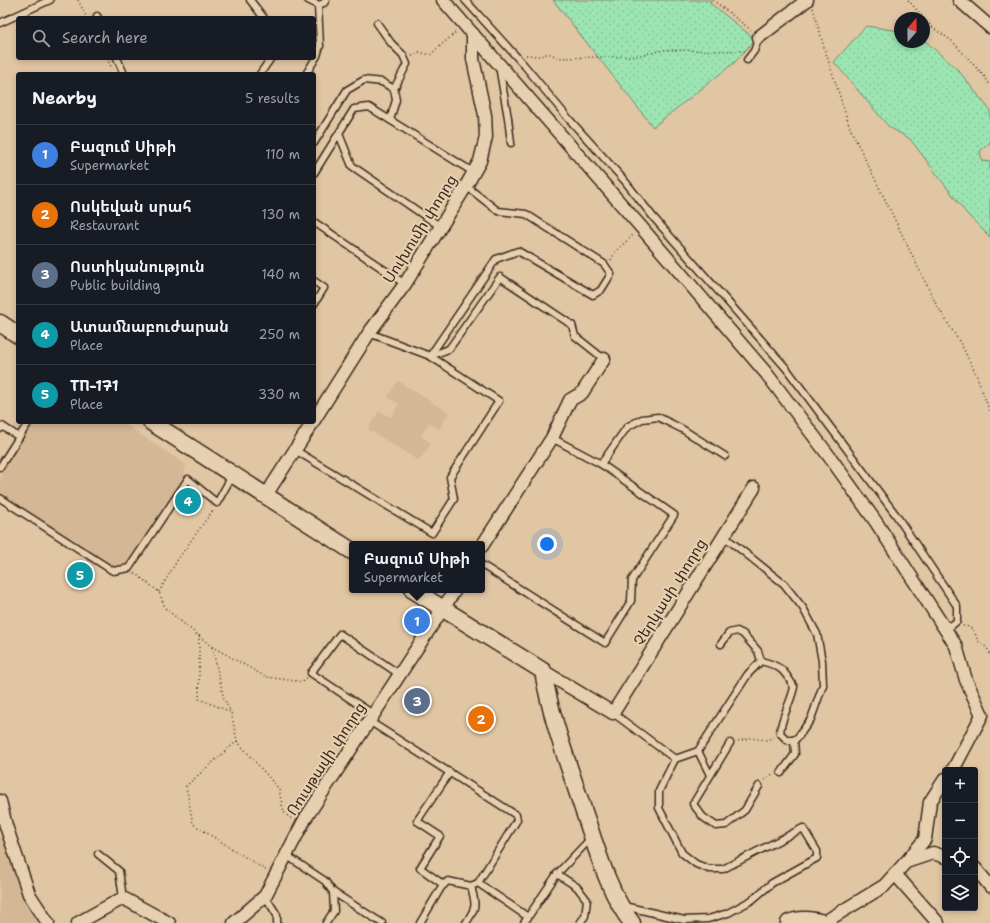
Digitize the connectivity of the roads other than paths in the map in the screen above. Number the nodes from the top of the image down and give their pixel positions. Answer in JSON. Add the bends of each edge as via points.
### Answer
{"nodes":[{"id":1,"x":50,"y":0,"type":"edge"},
{"id":2,"x":250,"y":0,"type":"edge"},
{"id":3,"x":308,"y":0,"type":"edge"},
{"id":4,"x":326,"y":0,"type":"edge"},
{"id":5,"x":443,"y":0,"type":"edge"},
{"id":6,"x":465,"y":0,"type":"edge"},
{"id":7,"x":959,"y":0,"type":"edge"},
{"id":8,"x":810,"y":4,"type":"edge"},
{"id":9,"x":318,"y":5,"type":"junction"},
{"id":10,"x":262,"y":16,"type":"edge"},
{"id":11,"x":0,"y":23,"type":"edge"},
{"id":12,"x":377,"y":23,"type":"dead end"},
{"id":13,"x":990,"y":27,"type":"edge"},
{"id":14,"x":473,"y":34,"type":"junction"},
{"id":15,"x":759,"y":36,"type":"joint"},
{"id":16,"x":316,"y":58,"type":"edge"},
{"id":17,"x":118,"y":60,"type":"edge"},
{"id":18,"x":270,"y":60,"type":"edge"},
{"id":19,"x":315,"y":60,"type":"edge"},
{"id":20,"x":747,"y":60,"type":"dead end"},
{"id":21,"x":499,"y":64,"type":"junction"},
{"id":22,"x":123,"y":72,"type":"edge"},
{"id":23,"x":261,"y":72,"type":"edge"},
{"id":24,"x":307,"y":72,"type":"edge"},
{"id":25,"x":394,"y":89,"type":"junction"},
{"id":26,"x":390,"y":120,"type":"junction"},
{"id":27,"x":339,"y":134,"type":"junction"},
{"id":28,"x":316,"y":140,"type":"edge"},
{"id":29,"x":511,"y":143,"type":"dead end"},
{"id":30,"x":316,"y":170,"type":"edge"},
{"id":31,"x":473,"y":172,"type":"junction"},
{"id":32,"x":466,"y":186,"type":"junction"},
{"id":33,"x":316,"y":223,"type":"edge"},
{"id":34,"x":441,"y":227,"type":"junction"},
{"id":35,"x":316,"y":283,"type":"edge"},
{"id":36,"x":405,"y":284,"type":"junction"},
{"id":37,"x":316,"y":301,"type":"edge"},
{"id":38,"x":0,"y":323,"type":"edge"},
{"id":39,"x":370,"y":333,"type":"junction"},
{"id":40,"x":16,"y":334,"type":"edge"},
{"id":41,"x":430,"y":356,"type":"junction"},
{"id":42,"x":604,"y":359,"type":"joint"},
{"id":43,"x":316,"y":416,"type":"edge"},
{"id":44,"x":28,"y":424,"type":"edge"},
{"id":45,"x":154,"y":424,"type":"edge"},
{"id":46,"x":311,"y":424,"type":"edge"},
{"id":47,"x":0,"y":429,"type":"edge"},
{"id":48,"x":19,"y":437,"type":"junction"},
{"id":49,"x":552,"y":438,"type":"junction"},
{"id":50,"x":295,"y":450,"type":"junction"},
{"id":51,"x":725,"y":456,"type":"dead end"},
{"id":52,"x":601,"y":464,"type":"junction"},
{"id":53,"x":0,"y":467,"type":"edge"},
{"id":54,"x":233,"y":474,"type":"junction"},
{"id":55,"x":754,"y":488,"type":"dead end"},
{"id":56,"x":266,"y":496,"type":"junction"},
{"id":57,"x":0,"y":498,"type":"edge"},
{"id":58,"x":725,"y":536,"type":"junction"},
{"id":59,"x":485,"y":541,"type":"edge"},
{"id":60,"x":349,"y":549,"type":"edge"},
{"id":61,"x":485,"y":567,"type":"edge"},
{"id":62,"x":418,"y":593,"type":"edge"},
{"id":63,"x":453,"y":593,"type":"edge"},
{"id":64,"x":444,"y":609,"type":"junction"},
{"id":65,"x":942,"y":623,"type":"junction"},
{"id":66,"x":721,"y":644,"type":"dead end"},
{"id":67,"x":761,"y":662,"type":"junction"},
{"id":68,"x":544,"y":671,"type":"junction"},
{"id":69,"x":399,"y":674,"type":"junction"},
{"id":70,"x":613,"y":713,"type":"junction"},
{"id":71,"x":371,"y":717,"type":"junction"},
{"id":72,"x":794,"y":740,"type":"junction"},
{"id":73,"x":730,"y":743,"type":"road end"},
{"id":74,"x":698,"y":751,"type":"junction"},
{"id":75,"x":675,"y":759,"type":"junction"},
{"id":76,"x":955,"y":767,"type":"edge"},
{"id":77,"x":450,"y":772,"type":"junction"},
{"id":78,"x":781,"y":773,"type":"road end"},
{"id":79,"x":710,"y":775,"type":"junction"},
{"id":80,"x":942,"y":784,"type":"edge"},
{"id":81,"x":759,"y":786,"type":"road end"},
{"id":82,"x":0,"y":801,"type":"edge"},
{"id":83,"x":592,"y":837,"type":"junction"},
{"id":84,"x":98,"y":854,"type":"dead end"},
{"id":85,"x":286,"y":855,"type":"junction"},
{"id":86,"x":942,"y":856,"type":"edge"},
{"id":87,"x":906,"y":862,"type":"junction"},
{"id":88,"x":978,"y":872,"type":"edge"},
{"id":89,"x":557,"y":874,"type":"junction"},
{"id":90,"x":895,"y":874,"type":"junction"},
{"id":91,"x":478,"y":883,"type":"junction"},
{"id":92,"x":444,"y":884,"type":"junction"},
{"id":93,"x":471,"y":886,"type":"junction"},
{"id":94,"x":990,"y":886,"type":"edge"},
{"id":95,"x":333,"y":892,"type":"junction"},
{"id":96,"x":265,"y":896,"type":"junction"},
{"id":97,"x":123,"y":898,"type":"junction"},
{"id":98,"x":620,"y":906,"type":"junction"},
{"id":99,"x":528,"y":917,"type":"junction"},
{"id":100,"x":48,"y":923,"type":"edge"},
{"id":101,"x":78,"y":923,"type":"edge"},
{"id":102,"x":169,"y":923,"type":"edge"},
{"id":103,"x":234,"y":923,"type":"edge"},
{"id":104,"x":277,"y":923,"type":"edge"},
{"id":105,"x":326,"y":923,"type":"edge"},
{"id":106,"x":382,"y":923,"type":"edge"},
{"id":107,"x":420,"y":923,"type":"edge"},
{"id":108,"x":466,"y":923,"type":"edge"},
{"id":109,"x":524,"y":923,"type":"edge"},
{"id":110,"x":580,"y":923,"type":"edge"},
{"id":111,"x":632,"y":923,"type":"edge"},
{"id":112,"x":789,"y":923,"type":"edge"},
{"id":113,"x":824,"y":923,"type":"edge"},
{"id":114,"x":938,"y":923,"type":"edge"}],
"edges":[{"from":1,"to":11,"type":"lane"},
{"from":2,"to":10,"type":"lane"},
{"from":3,"to":9,"type":"lane"},
{"from":4,"to":9,"type":"lane"},
{"from":5,"to":14,"type":"street"},
{"from":6,"to":65,"type":"lane","via":[[520,60],[786,368],[896,515],[957,606],[957,622],[952,626]]},
{"from":7,"to":13,"type":"street"},
{"from":8,"to":15,"type":"street"},
{"from":9,"to":16,"type":"lane","via":[[320,46]]},
{"from":12,"to":25,"type":"lane","via":[[403,55],[407,64]]},
{"from":14,"to":21,"type":"street"},
{"from":14,"to":31,"type":"street","name":"Սուխումի փողոց","via":[[473,60],[485,115],[486,137],[480,161]]},
{"from":15,"to":20,"type":"lane","via":[[754,51]]},
{"from":17,"to":22,"type":"lane"},
{"from":18,"to":23,"type":"lane"},
{"from":19,"to":24,"type":"lane"},
{"from":21,"to":29,"type":"lane"},
{"from":21,"to":65,"type":"street","via":[[766,373],[828,453]]},
{"from":25,"to":26,"type":"lane","via":[[396,100]]},
{"from":25,"to":28,"type":"lane","via":[[382,82],[364,80],[347,90]]},
{"from":26,"to":27,"type":"lane","via":[[370,107],[354,109]]},
{"from":26,"to":31,"type":"lane"},
{"from":27,"to":30,"type":"lane"},
{"from":27,"to":34,"type":"lane","via":[[352,166]]},
{"from":31,"to":32,"type":"street","name":"Սուխումի փողոց"},
{"from":32,"to":34,"type":"street","name":"Սուխումի փողոց"},
{"from":32,"to":41,"type":"lane","via":[[498,211],[526,214],[604,264],[612,274],[601,290],[593,295],[518,251],[496,259]]},
{"from":33,"to":36,"type":"lane"},
{"from":34,"to":36,"type":"street","name":"Սուխումի փողոց"},
{"from":35,"to":37,"type":"lane","via":[[324,288]]},
{"from":36,"to":39,"type":"street","name":"Սուխումի փողոց"},
{"from":38,"to":40,"type":"street"},
{"from":39,"to":41,"type":"lane"},
{"from":39,"to":43,"type":"street","name":"Սուխումի փողոց"},
{"from":41,"to":42,"type":"lane","via":[[449,349],[500,277],[572,324],[575,336]]},
{"from":41,"to":50,"type":"lane","via":[[499,401],[450,477],[454,499],[432,533]]},
{"from":42,"to":49,"type":"street","via":[[582,393],[570,400]]},
{"from":44,"to":48,"type":"lane"},
{"from":45,"to":54,"type":"street"},
{"from":46,"to":50,"type":"street","name":"Սուխումի փողոց"},
{"from":47,"to":48,"type":"lane","via":[[2,426]]},
{"from":48,"to":53,"type":"lane"},
{"from":49,"to":52,"type":"lane"},
{"from":49,"to":59,"type":"street"},
{"from":50,"to":56,"type":"street","name":"Սուխումի փողոց"},
{"from":51,"to":52,"type":"lane","via":[[658,417],[642,419],[628,428]]},
{"from":52,"to":61,"type":"lane","via":[[674,514],[632,580],[632,601],[605,643]]},
{"from":54,"to":56,"type":"street"},
{"from":54,"to":57,"type":"lane","via":[[217,503],[188,479],[129,568],[113,571]]},
{"from":55,"to":58,"type":"street","name":"Չերկասի փողոց"},
{"from":56,"to":60,"type":"street"},
{"from":58,"to":70,"type":"street","name":"Չերկասի փողոց"},
{"from":58,"to":72,"type":"lane","via":[[784,584],[803,608],[817,634],[823,685],[811,719]]},
{"from":62,"to":64,"type":"street"},
{"from":63,"to":64,"type":"street","name":"Ռուսթավի փողոց"},
{"from":64,"to":68,"type":"street"},
{"from":64,"to":69,"type":"street","name":"Ռուսթավի փողոց"},
{"from":65,"to":76,"type":"street","via":[[956,646],[966,680],[982,715]]},
{"from":66,"to":67,"type":"lane","via":[[729,633],[737,631],[758,651]]},
{"from":67,"to":72,"type":"lane","via":[[774,664],[786,673],[794,687],[792,699],[780,725],[780,733],[787,740]]},
{"from":67,"to":74,"type":"lane","via":[[748,674]]},
{"from":68,"to":70,"type":"street"},
{"from":68,"to":83,"type":"street","via":[[554,719]]},
{"from":69,"to":71,"type":"street","name":"Ռուսթավի փողոց"},
{"from":69,"to":71,"type":"lane","via":[[340,634],[311,673]]},
{"from":70,"to":75,"type":"lane"},
{"from":71,"to":77,"type":"lane"},
{"from":71,"to":85,"type":"street","name":"Ռուսթավի փողոց","via":[[302,825]]},
{"from":72,"to":78,"type":"lane","via":[[795,754]]},
{"from":73,"to":79,"type":"lane"},
{"from":74,"to":75,"type":"lane"},
{"from":74,"to":79,"type":"lane"},
{"from":75,"to":98,"type":"lane","via":[[659,791],[659,808],[682,853],[696,864],[709,869],[722,869],[803,828],[817,851],[817,858],[772,882],[752,900],[728,913],[708,919],[684,920]]},
{"from":77,"to":91,"type":"lane","via":[[516,815],[517,820]]},
{"from":77,"to":92,"type":"lane","via":[[417,821],[440,836],[420,868]]},
{"from":79,"to":81,"type":"lane","via":[[693,804],[703,817],[716,826],[726,825],[745,810]]},
{"from":80,"to":87,"type":"street","via":[[930,802],[925,839]]},
{"from":82,"to":100,"type":"street","via":[[29,894]]},
{"from":83,"to":89,"type":"lane"},
{"from":83,"to":98,"type":"street"},
{"from":84,"to":97,"type":"lane","via":[[120,871]]},
{"from":85,"to":95,"type":"lane","via":[[325,881]]},
{"from":85,"to":96,"type":"street","name":"Ռուսթավի փողոց"},
{"from":86,"to":87,"type":"street","via":[[933,853]]},
{"from":87,"to":90,"type":"street"},
{"from":88,"to":94,"type":"street"},
{"from":89,"to":99,"type":"lane"},
{"from":89,"to":110,"type":"lane","via":[[577,887],[587,900],[585,916]]},
{"from":90,"to":113,"type":"street","via":[[884,886]]},
{"from":90,"to":114,"type":"street"},
{"from":91,"to":93,"type":"lane"},
{"from":91,"to":99,"type":"lane"},
{"from":92,"to":93,"type":"lane","via":[[448,882]]},
{"from":92,"to":107,"type":"lane"},
{"from":93,"to":108,"type":"lane","via":[[475,906]]},
{"from":95,"to":105,"type":"lane","via":[[334,911]]},
{"from":95,"to":106,"type":"lane"},
{"from":96,"to":103,"type":"street","name":"Ռուսթավի փողոց"},
{"from":96,"to":104,"type":"lane","via":[[277,915]]},
{"from":97,"to":101,"type":"street"},
{"from":97,"to":102,"type":"street"},
{"from":98,"to":111,"type":"street"},
{"from":99,"to":109,"type":"lane"},
{"from":112,"to":113,"type":"street","via":[[808,920]]}]}
